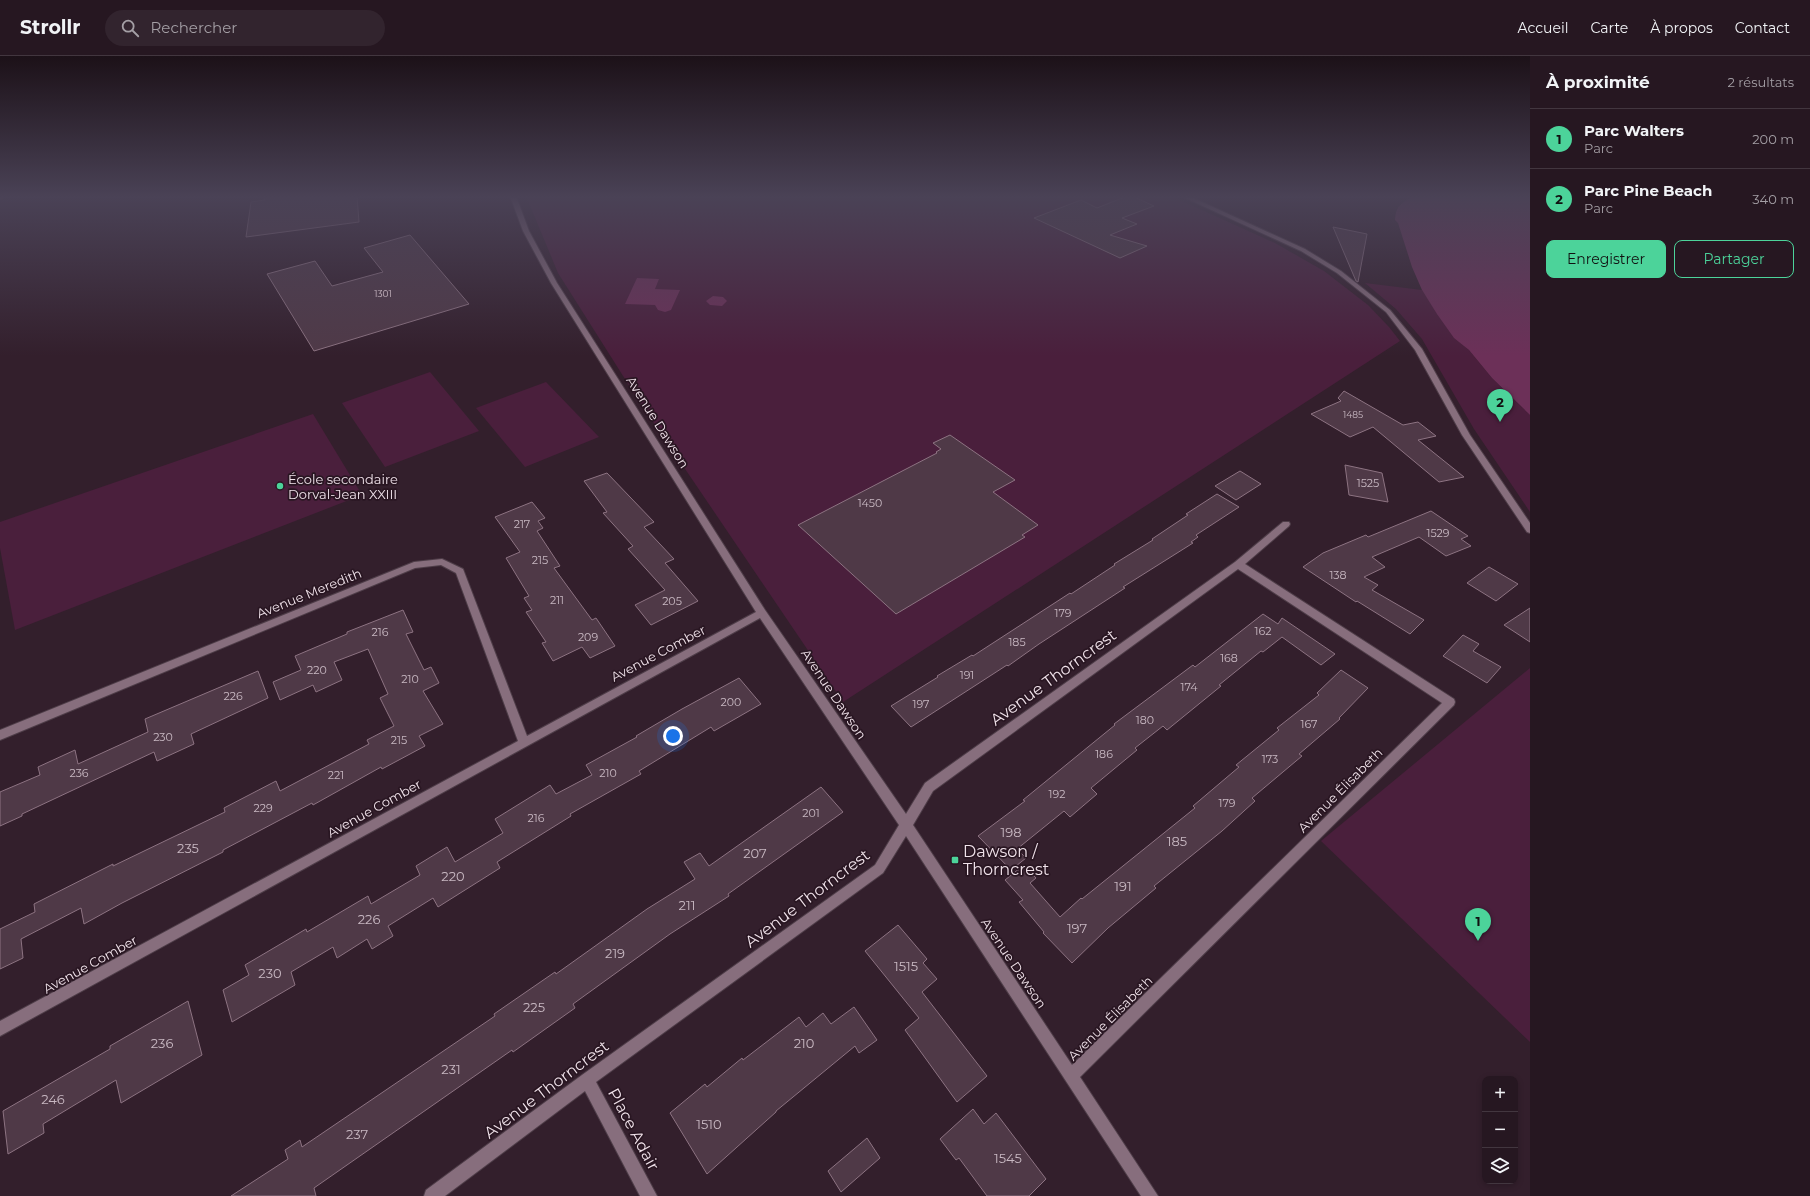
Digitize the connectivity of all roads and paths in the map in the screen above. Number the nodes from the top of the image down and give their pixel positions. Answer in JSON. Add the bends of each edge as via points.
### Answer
{"nodes":[{"id":1,"x":536,"y":249,"type":"edge"},
{"id":2,"x":1300,"y":249,"type":"edge"},
{"id":3,"x":1286,"y":524,"type":"dead end"},
{"id":4,"x":1530,"y":530,"type":"edge"},
{"id":5,"x":1238,"y":564,"type":"junction"},
{"id":6,"x":762,"y":613,"type":"junction"},
{"id":7,"x":0,"y":735,"type":"edge"},
{"id":8,"x":524,"y":742,"type":"junction"},
{"id":9,"x":906,"y":825,"type":"junction"},
{"id":10,"x":0,"y":1029,"type":"edge"},
{"id":11,"x":1072,"y":1075,"type":"junction"},
{"id":12,"x":587,"y":1080,"type":"junction"},
{"id":13,"x":432,"y":1196,"type":"edge"},
{"id":14,"x":649,"y":1196,"type":"edge"},
{"id":15,"x":1150,"y":1196,"type":"edge"}],
"edges":[{"from":1,"to":6,"type":"street","name":"Avenue Dawson","via":[[554,283]]},
{"from":2,"to":4,"type":"street","via":[[1350,280],[1388,311],[1418,349],[1466,435]]},
{"from":3,"to":5,"type":"street","name":"Avenue Thorncrest"},
{"from":5,"to":9,"type":"street","name":"Avenue Thorncrest","via":[[929,787]]},
{"from":5,"to":11,"type":"street","name":"Avenue Élisabeth","via":[[1450,702]]},
{"from":6,"to":8,"type":"street","name":"Avenue Comber"},
{"from":6,"to":9,"type":"street","name":"Avenue Dawson"},
{"from":7,"to":8,"type":"street","name":"Avenue Meredith","via":[[414,565],[442,562],[460,571]]},
{"from":8,"to":10,"type":"street","name":"Avenue Comber"},
{"from":9,"to":11,"type":"street","name":"Avenue Dawson"},
{"from":9,"to":12,"type":"street","name":"Avenue Thorncrest","via":[[879,869]]},
{"from":11,"to":15,"type":"street","name":"Avenue Dawson"},
{"from":12,"to":13,"type":"street","name":"Avenue Thorncrest"},
{"from":12,"to":14,"type":"street","name":"Place Adair"}]}
